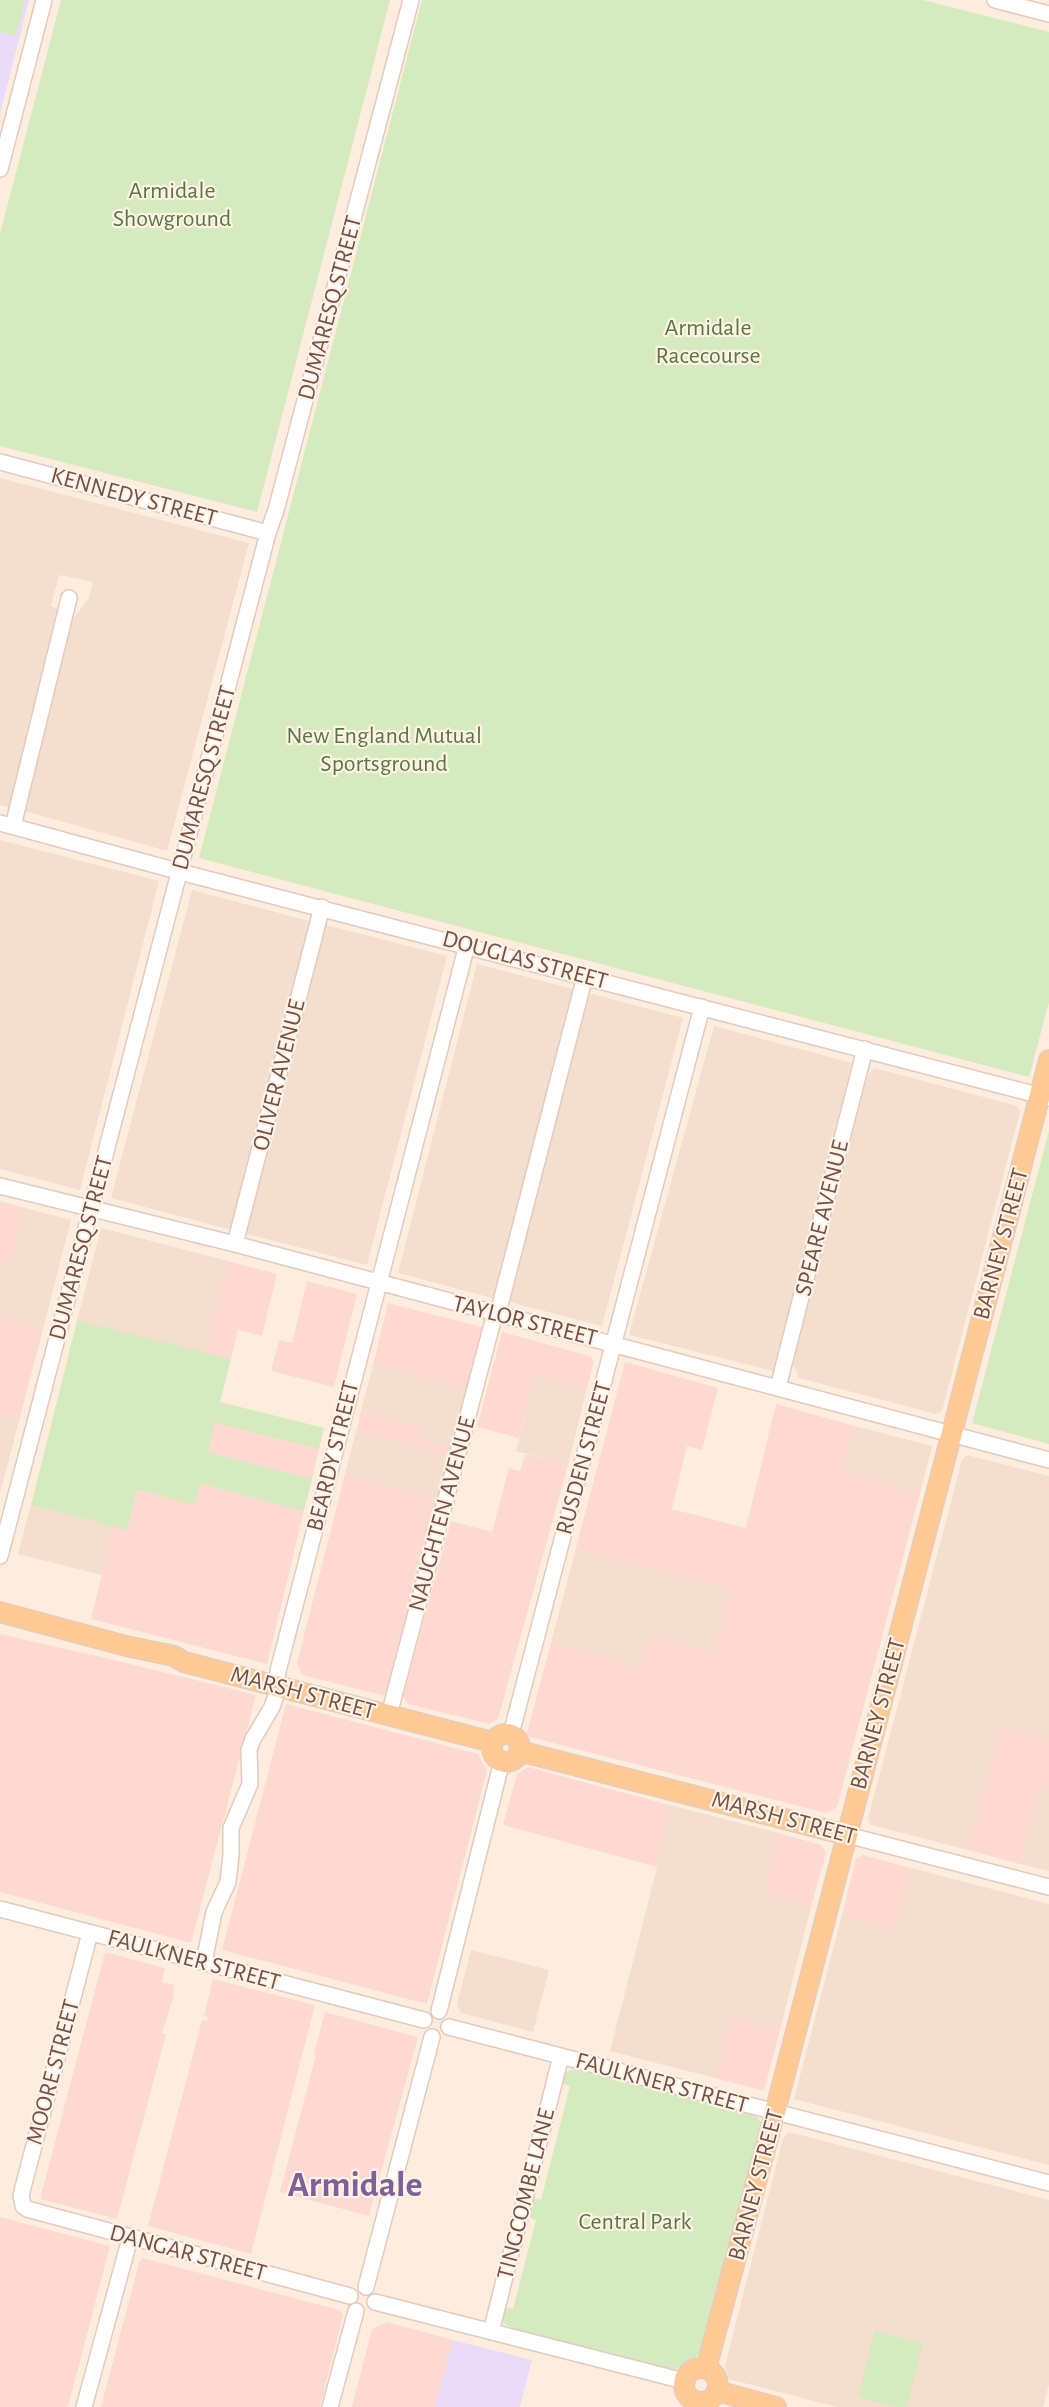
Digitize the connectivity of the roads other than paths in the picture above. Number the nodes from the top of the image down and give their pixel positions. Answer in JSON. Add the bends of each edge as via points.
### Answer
{"nodes":[{"id":1,"x":44,"y":0,"type":"edge"},
{"id":2,"x":411,"y":0,"type":"edge"},
{"id":3,"x":995,"y":0,"type":"edge"},
{"id":4,"x":1049,"y":14,"type":"edge"},
{"id":5,"x":0,"y":169,"type":"edge"},
{"id":6,"x":0,"y":462,"type":"edge"},
{"id":7,"x":268,"y":532,"type":"junction"},
{"id":8,"x":69,"y":598,"type":"dead end"},
{"id":9,"x":6,"y":824,"type":"edge"},
{"id":10,"x":179,"y":872,"type":"junction"},
{"id":11,"x":322,"y":907,"type":"junction"},
{"id":12,"x":467,"y":945,"type":"junction"},
{"id":13,"x":585,"y":976,"type":"junction"},
{"id":14,"x":702,"y":1007,"type":"junction"},
{"id":15,"x":865,"y":1049,"type":"junction"},
{"id":16,"x":1049,"y":1060,"type":"edge"},
{"id":17,"x":1044,"y":1096,"type":"edge"},
{"id":18,"x":0,"y":1186,"type":"edge"},
{"id":19,"x":91,"y":1209,"type":"junction"},
{"id":20,"x":236,"y":1244,"type":"junction"},
{"id":21,"x":377,"y":1283,"type":"junction"},
{"id":22,"x":497,"y":1313,"type":"junction"},
{"id":23,"x":614,"y":1344,"type":"junction"},
{"id":24,"x":778,"y":1387,"type":"junction"},
{"id":25,"x":952,"y":1434,"type":"junction"},
{"id":26,"x":1049,"y":1460,"type":"edge"},
{"id":27,"x":0,"y":1556,"type":"edge"},
{"id":28,"x":0,"y":1612,"type":"edge"},
{"id":29,"x":277,"y":1686,"type":"junction"},
{"id":30,"x":389,"y":1715,"type":"junction"},
{"id":31,"x":492,"y":1743,"type":"junction"},
{"id":32,"x":515,"y":1743,"type":"junction"},
{"id":33,"x":502,"y":1761,"type":"junction"},
{"id":34,"x":847,"y":1835,"type":"junction"},
{"id":35,"x":1049,"y":1887,"type":"edge"},
{"id":36,"x":0,"y":1909,"type":"edge"},
{"id":37,"x":90,"y":1933,"type":"junction"},
{"id":38,"x":204,"y":1962,"type":"junction"},
{"id":39,"x":439,"y":2011,"type":"junction"},
{"id":40,"x":424,"y":2020,"type":"junction"},
{"id":41,"x":449,"y":2027,"type":"junction"},
{"id":42,"x":432,"y":2037,"type":"junction"},
{"id":43,"x":561,"y":2056,"type":"junction"},
{"id":44,"x":775,"y":2112,"type":"junction"},
{"id":45,"x":1049,"y":2183,"type":"edge"},
{"id":46,"x":27,"y":2209,"type":"joint"},
{"id":47,"x":130,"y":2238,"type":"junction"},
{"id":48,"x":361,"y":2306,"type":"junction"},
{"id":49,"x":491,"y":2332,"type":"junction"},
{"id":50,"x":706,"y":2368,"type":"junction"},
{"id":51,"x":684,"y":2381,"type":"junction"},
{"id":52,"x":717,"y":2391,"type":"junction"},
{"id":53,"x":696,"y":2405,"type":"edge"},
{"id":54,"x":84,"y":2407,"type":"edge"},
{"id":55,"x":330,"y":2407,"type":"edge"},
{"id":56,"x":339,"y":2407,"type":"edge"},
{"id":57,"x":776,"y":2407,"type":"edge"}],
"edges":[{"from":1,"to":5,"type":"street"},
{"from":2,"to":7,"type":"street","name":"DUMARESQ STREET"},
{"from":3,"to":4,"type":"street"},
{"from":6,"to":7,"type":"street","name":"KENNEDY STREET"},
{"from":7,"to":10,"type":"street","name":"DUMARESQ STREET"},
{"from":8,"to":9,"type":"street"},
{"from":9,"to":10,"type":"street","name":"DOUGLAS STREET"},
{"from":10,"to":11,"type":"street","name":"DOUGLAS STREET"},
{"from":10,"to":19,"type":"street","name":"DUMARESQ STREET"},
{"from":11,"to":12,"type":"street","name":"DOUGLAS STREET"},
{"from":11,"to":20,"type":"street","name":"OLIVER AVENUE"},
{"from":12,"to":13,"type":"street","name":"DOUGLAS STREET"},
{"from":12,"to":21,"type":"street","name":"BEARDY STREET"},
{"from":13,"to":14,"type":"street","name":"DOUGLAS STREET"},
{"from":13,"to":22,"type":"street","name":"NAUGHTEN AVENUE"},
{"from":14,"to":15,"type":"street","name":"DOUGLAS STREET"},
{"from":14,"to":23,"type":"street","name":"RUSDEN STREET"},
{"from":15,"to":17,"type":"street","name":"DOUGLAS STREET"},
{"from":15,"to":24,"type":"street","name":"SPEARE AVENUE"},
{"from":16,"to":17,"type":"main road","name":"BARNEY STREET"},
{"from":17,"to":25,"type":"main road","name":"BARNEY STREET"},
{"from":18,"to":19,"type":"street","name":"TAYLOR STREET"},
{"from":19,"to":20,"type":"street","name":"TAYLOR STREET"},
{"from":19,"to":27,"type":"street","name":"DUMARESQ STREET"},
{"from":20,"to":21,"type":"street","name":"TAYLOR STREET"},
{"from":21,"to":22,"type":"street","name":"TAYLOR STREET"},
{"from":21,"to":29,"type":"street","name":"BEARDY STREET"},
{"from":22,"to":23,"type":"street","name":"TAYLOR STREET"},
{"from":22,"to":30,"type":"street","name":"NAUGHTEN AVENUE"},
{"from":23,"to":24,"type":"street","name":"TAYLOR STREET"},
{"from":23,"to":32,"type":"street","name":"RUSDEN STREET"},
{"from":24,"to":25,"type":"street","name":"TAYLOR STREET"},
{"from":25,"to":26,"type":"street","name":"TAYLOR STREET"},
{"from":25,"to":34,"type":"main road","name":"BARNEY STREET"},
{"from":28,"to":29,"type":"main road","name":"MARSH STREET"},
{"from":29,"to":30,"type":"main road","name":"MARSH STREET"},
{"from":29,"to":38,"type":"street","name":"BEARDY STREET","via":[[273,1707],[249,1750],[250,1784],[231,1828],[228,1882],[214,1912]]},
{"from":30,"to":31,"type":"main road","name":"MARSH STREET"},
{"from":31,"to":32,"type":"main road","via":[[498,1736]]},
{"from":31,"to":33,"type":"main road","via":[[492,1753]]},
{"from":32,"to":33,"type":"main road","via":[[513,1760]]},
{"from":32,"to":34,"type":"main road","name":"MARSH STREET"},
{"from":33,"to":39,"type":"street"},
{"from":34,"to":35,"type":"street","name":"MARSH STREET"},
{"from":34,"to":44,"type":"main road","name":"BARNEY STREET"},
{"from":36,"to":37,"type":"street","name":"FAULKNER STREET"},
{"from":37,"to":38,"type":"street","name":"FAULKNER STREET"},
{"from":37,"to":46,"type":"street","name":"MOORE STREET","via":[[21,2195],[21,2204]]},
{"from":38,"to":40,"type":"street","name":"FAULKNER STREET"},
{"from":39,"to":40,"type":"street","via":[[428,2014]]},
{"from":39,"to":41,"type":"street","via":[[446,2015]]},
{"from":40,"to":42,"type":"street","via":[[425,2032]]},
{"from":41,"to":42,"type":"street","via":[[445,2035]]},
{"from":41,"to":43,"type":"street","name":"FAULKNER STREET"},
{"from":42,"to":48,"type":"street","via":[[366,2287],[356,2288]]},
{"from":43,"to":44,"type":"street","name":"FAULKNER STREET"},
{"from":43,"to":49,"type":"street","name":"TINGCOMBE LANE"},
{"from":44,"to":45,"type":"street","name":"FAULKNER STREET"},
{"from":44,"to":50,"type":"main road","name":"BARNEY STREET"},
{"from":46,"to":47,"type":"street","name":"DANGAR STREET"},
{"from":47,"to":48,"type":"street","name":"DANGAR STREET"},
{"from":47,"to":54,"type":"street"},
{"from":48,"to":49,"type":"street","name":"DANGAR STREET"},
{"from":48,"to":55,"type":"street"},
{"from":48,"to":56,"type":"street"},
{"from":49,"to":51,"type":"street","name":"DANGAR STREET"},
{"from":50,"to":51,"type":"main road","via":[[692,2370]]},
{"from":50,"to":52,"type":"main road","via":[[717,2378]]},
{"from":51,"to":53,"type":"main road","via":[[686,2394]]},
{"from":52,"to":53,"type":"main road","via":[[711,2400]]},
{"from":52,"to":57,"type":"main road"}]}
